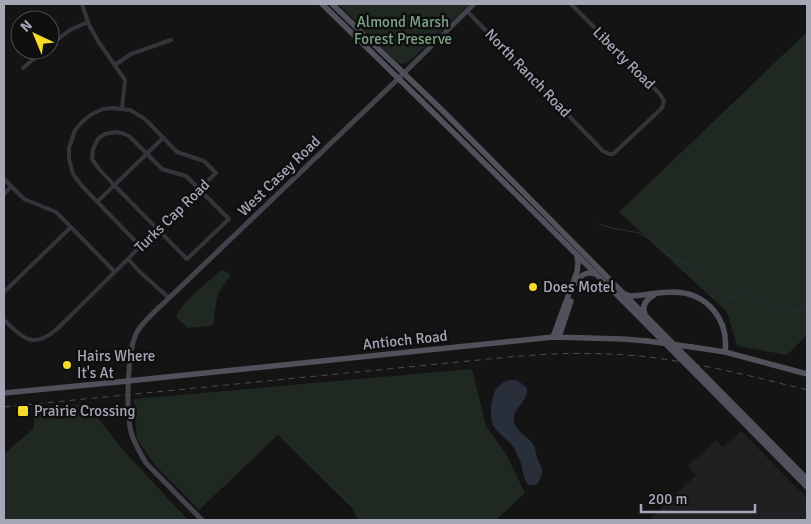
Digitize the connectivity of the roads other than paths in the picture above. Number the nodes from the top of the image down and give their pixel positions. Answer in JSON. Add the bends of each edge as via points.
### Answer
{"nodes":[{"id":1,"x":82,"y":4,"type":"edge"},
{"id":2,"x":322,"y":4,"type":"edge"},
{"id":3,"x":332,"y":4,"type":"edge"},
{"id":4,"x":474,"y":4,"type":"edge"},
{"id":5,"x":571,"y":4,"type":"edge"},
{"id":6,"x":467,"y":11,"type":"junction"},
{"id":7,"x":88,"y":22,"type":"junction"},
{"id":8,"x":60,"y":38,"type":"edge"},
{"id":9,"x":171,"y":40,"type":"dead end"},
{"id":10,"x":32,"y":60,"type":"edge"},
{"id":11,"x":115,"y":65,"type":"junction"},
{"id":12,"x":23,"y":68,"type":"dead end"},
{"id":13,"x":401,"y":76,"type":"junction"},
{"id":14,"x":122,"y":108,"type":"junction"},
{"id":15,"x":655,"y":115,"type":"joint"},
{"id":16,"x":163,"y":138,"type":"junction"},
{"id":17,"x":146,"y":154,"type":"junction"},
{"id":18,"x":4,"y":179,"type":"edge"},
{"id":19,"x":114,"y":186,"type":"junction"},
{"id":20,"x":11,"y":187,"type":"junction"},
{"id":21,"x":199,"y":190,"type":"junction"},
{"id":22,"x":4,"y":194,"type":"edge"},
{"id":23,"x":97,"y":202,"type":"junction"},
{"id":24,"x":71,"y":227,"type":"junction"},
{"id":25,"x":157,"y":230,"type":"junction"},
{"id":26,"x":140,"y":246,"type":"junction"},
{"id":27,"x":577,"y":256,"type":"junction"},
{"id":28,"x":128,"y":259,"type":"junction"},
{"id":29,"x":115,"y":272,"type":"junction"},
{"id":30,"x":597,"y":275,"type":"junction"},
{"id":31,"x":4,"y":292,"type":"edge"},
{"id":32,"x":624,"y":293,"type":"junction"},
{"id":33,"x":656,"y":294,"type":"junction"},
{"id":34,"x":169,"y":298,"type":"junction"},
{"id":35,"x":647,"y":317,"type":"junction"},
{"id":36,"x":4,"y":320,"type":"edge"},
{"id":37,"x":556,"y":337,"type":"junction"},
{"id":38,"x":725,"y":352,"type":"junction"},
{"id":39,"x":807,"y":374,"type":"edge"},
{"id":40,"x":129,"y":381,"type":"junction"},
{"id":41,"x":4,"y":393,"type":"edge"},
{"id":42,"x":807,"y":479,"type":"edge"},
{"id":43,"x":807,"y":487,"type":"edge"},
{"id":44,"x":202,"y":520,"type":"edge"}],
"edges":[{"from":1,"to":7,"type":"street"},
{"from":2,"to":13,"type":"main road"},
{"from":3,"to":13,"type":"main road"},
{"from":4,"to":6,"type":"main road","name":"West Casey Road"},
{"from":5,"to":15,"type":"street","name":"Liberty Road","via":[[663,98],[663,105]]},
{"from":6,"to":13,"type":"main road","name":"West Casey Road"},
{"from":6,"to":15,"type":"street","name":"North Ranch Road","via":[[603,151],[613,154]]},
{"from":7,"to":8,"type":"street"},
{"from":7,"to":11,"type":"street"},
{"from":9,"to":11,"type":"street","via":[[131,54]]},
{"from":10,"to":12,"type":"street"},
{"from":11,"to":14,"type":"street","via":[[124,80]]},
{"from":13,"to":27,"type":"main road"},
{"from":13,"to":32,"type":"main road","via":[[444,112]]},
{"from":13,"to":34,"type":"main road","name":"West Casey Road"},
{"from":14,"to":16,"type":"street","via":[[142,117]]},
{"from":14,"to":23,"type":"street","via":[[103,109],[87,117],[75,130],[70,143],[69,159],[74,174]]},
{"from":16,"to":17,"type":"street"},
{"from":16,"to":21,"type":"street","name":"Turks Cap Road","via":[[177,152],[204,161],[216,173]]},
{"from":17,"to":19,"type":"street"},
{"from":17,"to":19,"type":"street","via":[[122,133],[105,134],[98,139],[92,159]]},
{"from":17,"to":21,"type":"street","via":[[162,169],[186,176]]},
{"from":18,"to":20,"type":"street"},
{"from":19,"to":23,"type":"street"},
{"from":19,"to":25,"type":"street"},
{"from":20,"to":22,"type":"street"},
{"from":20,"to":24,"type":"street","via":[[24,199],[56,212]]},
{"from":21,"to":25,"type":"street","name":"Turks Cap Road"},
{"from":21,"to":25,"type":"street","via":[[229,219],[187,259]]},
{"from":23,"to":26,"type":"street"},
{"from":24,"to":29,"type":"street"},
{"from":24,"to":31,"type":"street"},
{"from":25,"to":26,"type":"street","name":"Turks Cap Road"},
{"from":26,"to":28,"type":"street","name":"Turks Cap Road"},
{"from":27,"to":30,"type":"main road"},
{"from":27,"to":37,"type":"main road","via":[[577,272]]},
{"from":28,"to":29,"type":"street","name":"Turks Cap Road"},
{"from":28,"to":34,"type":"street"},
{"from":29,"to":36,"type":"street","name":"Turks Cap Road","via":[[47,337],[33,340],[20,336]]},
{"from":30,"to":37,"type":"main road","via":[[585,273],[580,276]]},
{"from":30,"to":43,"type":"main road"},
{"from":32,"to":33,"type":"main road","via":[[631,296]]},
{"from":32,"to":35,"type":"main road"},
{"from":33,"to":35,"type":"main road","via":[[645,303]]},
{"from":33,"to":38,"type":"main road","via":[[674,292],[689,295],[708,305],[721,320]]},
{"from":34,"to":40,"type":"main road","name":"West Casey Road","via":[[137,332],[131,348]]},
{"from":35,"to":42,"type":"main road"},
{"from":37,"to":38,"type":"main road","name":"Antioch Road","bridge":true,"via":[[647,341]]},
{"from":37,"to":40,"type":"main road","name":"Antioch Road"},
{"from":38,"to":39,"type":"main road","name":"Antioch Road"},
{"from":40,"to":41,"type":"main road","name":"Antioch Road"},
{"from":40,"to":44,"type":"main road","name":"West Casey Road","via":[[131,429],[140,455]]}]}
